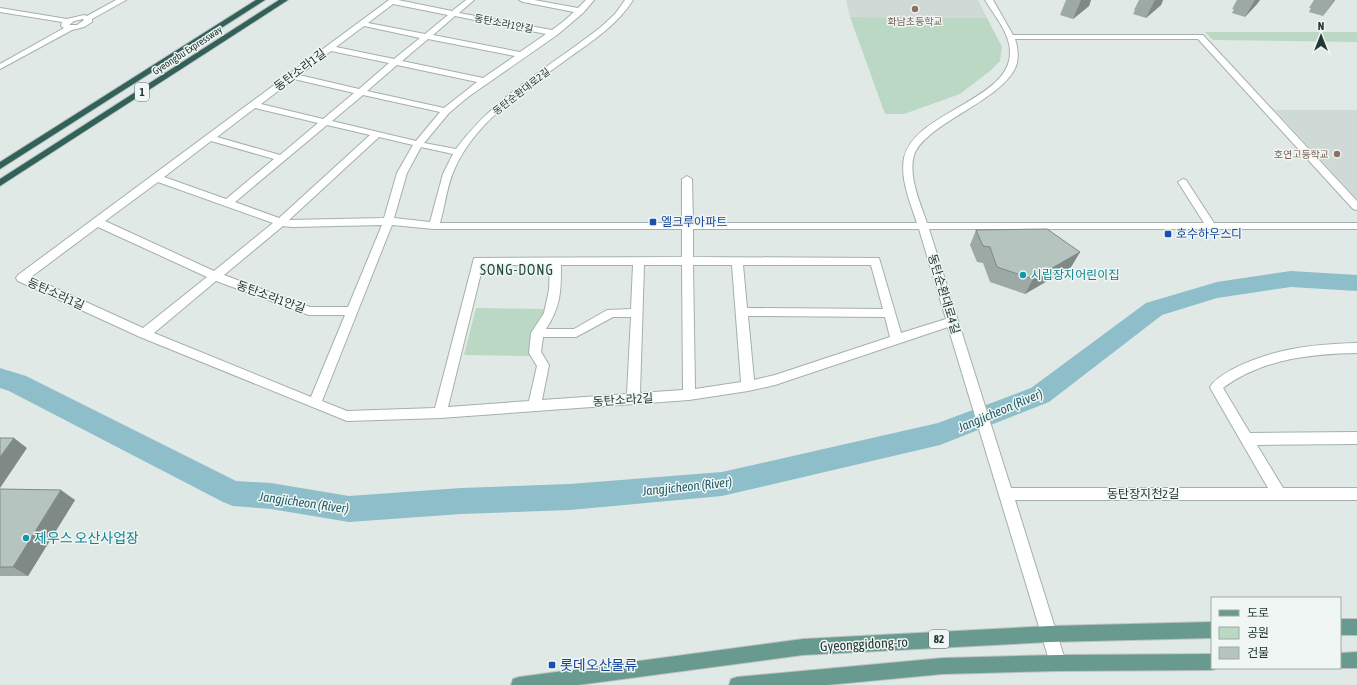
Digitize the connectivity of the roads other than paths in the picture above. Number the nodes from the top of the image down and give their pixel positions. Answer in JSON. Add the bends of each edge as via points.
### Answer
{"nodes":[{"id":1,"x":122,"y":0,"type":"edge"},
{"id":2,"x":261,"y":0,"type":"edge"},
{"id":3,"x":284,"y":0,"type":"edge"},
{"id":4,"x":425,"y":0,"type":"edge"},
{"id":5,"x":470,"y":0,"type":"edge"},
{"id":6,"x":523,"y":0,"type":"edge"},
{"id":7,"x":590,"y":0,"type":"edge"},
{"id":8,"x":629,"y":0,"type":"edge"},
{"id":9,"x":989,"y":0,"type":"edge"},
{"id":10,"x":393,"y":1,"type":"edge"},
{"id":11,"x":416,"y":7,"type":"junction"},
{"id":12,"x":0,"y":10,"type":"edge"},
{"id":13,"x":580,"y":10,"type":"junction"},
{"id":14,"x":454,"y":14,"type":"junction"},
{"id":15,"x":70,"y":24,"type":"junction"},
{"id":16,"x":363,"y":24,"type":"junction"},
{"id":17,"x":554,"y":33,"type":"junction"},
{"id":18,"x":427,"y":36,"type":"junction"},
{"id":19,"x":1010,"y":37,"type":"junction"},
{"id":20,"x":330,"y":48,"type":"junction"},
{"id":21,"x":522,"y":55,"type":"junction"},
{"id":22,"x":395,"y":62,"type":"junction"},
{"id":23,"x":0,"y":67,"type":"edge"},
{"id":24,"x":292,"y":76,"type":"junction"},
{"id":25,"x":483,"y":81,"type":"junction"},
{"id":26,"x":361,"y":92,"type":"junction"},
{"id":27,"x":254,"y":105,"type":"junction"},
{"id":28,"x":446,"y":111,"type":"junction"},
{"id":29,"x":325,"y":122,"type":"junction"},
{"id":30,"x":377,"y":134,"type":"junction"},
{"id":31,"x":210,"y":138,"type":"junction"},
{"id":32,"x":418,"y":144,"type":"junction"},
{"id":33,"x":458,"y":152,"type":"junction"},
{"id":34,"x":281,"y":158,"type":"junction"},
{"id":35,"x":0,"y":166,"type":"edge"},
{"id":36,"x":157,"y":178,"type":"junction"},
{"id":37,"x":687,"y":179,"type":"dead end"},
{"id":38,"x":1183,"y":182,"type":"dead end"},
{"id":39,"x":0,"y":183,"type":"edge"},
{"id":40,"x":228,"y":203,"type":"junction"},
{"id":41,"x":1357,"y":207,"type":"edge"},
{"id":42,"x":97,"y":222,"type":"junction"},
{"id":43,"x":281,"y":222,"type":"junction"},
{"id":44,"x":388,"y":222,"type":"junction"},
{"id":45,"x":434,"y":226,"type":"junction"},
{"id":46,"x":688,"y":226,"type":"junction"},
{"id":47,"x":923,"y":226,"type":"junction"},
{"id":48,"x":1211,"y":226,"type":"junction"},
{"id":49,"x":1357,"y":226,"type":"edge"},
{"id":50,"x":639,"y":261,"type":"junction"},
{"id":51,"x":688,"y":261,"type":"junction"},
{"id":52,"x":737,"y":261,"type":"junction"},
{"id":53,"x":556,"y":262,"type":"junction"},
{"id":54,"x":215,"y":276,"type":"junction"},
{"id":55,"x":353,"y":311,"type":"junction"},
{"id":56,"x":741,"y":312,"type":"junction"},
{"id":57,"x":637,"y":313,"type":"junction"},
{"id":58,"x":889,"y":313,"type":"junction"},
{"id":59,"x":952,"y":321,"type":"junction"},
{"id":60,"x":537,"y":333,"type":"junction"},
{"id":61,"x":144,"y":334,"type":"junction"},
{"id":62,"x":897,"y":339,"type":"junction"},
{"id":63,"x":1355,"y":350,"type":"edge"},
{"id":64,"x":748,"y":386,"type":"junction"},
{"id":65,"x":689,"y":395,"type":"junction"},
{"id":66,"x":632,"y":399,"type":"junction"},
{"id":67,"x":315,"y":404,"type":"junction"},
{"id":68,"x":534,"y":407,"type":"junction"},
{"id":69,"x":440,"y":413,"type":"junction"},
{"id":70,"x":1357,"y":438,"type":"edge"},
{"id":71,"x":1246,"y":439,"type":"junction"},
{"id":72,"x":1006,"y":494,"type":"junction"},
{"id":73,"x":1279,"y":494,"type":"junction"},
{"id":74,"x":1357,"y":494,"type":"edge"},
{"id":75,"x":1341,"y":627,"type":"edge"},
{"id":76,"x":1357,"y":627,"type":"edge"},
{"id":77,"x":1211,"y":630,"type":"edge"},
{"id":78,"x":1050,"y":634,"type":"junction"},
{"id":79,"x":1357,"y":660,"type":"edge"},
{"id":80,"x":1341,"y":661,"type":"edge"},
{"id":81,"x":1211,"y":662,"type":"edge"},
{"id":82,"x":1058,"y":663,"type":"junction"},
{"id":83,"x":519,"y":685,"type":"edge"},
{"id":84,"x":737,"y":685,"type":"edge"}],
"edges":[{"from":1,"to":15,"type":"street","via":[[88,18],[85,24]]},
{"from":2,"to":35,"type":"highway","name":"Gyeongbu Expressway","number":"1"},
{"from":3,"to":39,"type":"highway","name":"Gyeongbu Expressway","number":"1"},
{"from":4,"to":11,"type":"street"},
{"from":5,"to":14,"type":"street","name":"동탄소라1안길"},
{"from":6,"to":13,"type":"street"},
{"from":7,"to":13,"type":"street"},
{"from":8,"to":33,"type":"street","name":"동탄순환대로2길","via":[[610,22],[502,104]]},
{"from":9,"to":19,"type":"street","name":"동탄순환대로4길"},
{"from":10,"to":11,"type":"street","name":"동탄소라1안길"},
{"from":10,"to":16,"type":"street","name":"동탄소라1길"},
{"from":11,"to":14,"type":"street","name":"동탄소라1안길"},
{"from":12,"to":15,"type":"street"},
{"from":13,"to":17,"type":"street"},
{"from":14,"to":17,"type":"street","name":"동탄소라1안길"},
{"from":14,"to":18,"type":"street","name":"동탄소라1안길"},
{"from":15,"to":23,"type":"street"},
{"from":16,"to":18,"type":"street"},
{"from":16,"to":20,"type":"street","name":"동탄소라1길"},
{"from":17,"to":21,"type":"street"},
{"from":18,"to":21,"type":"street"},
{"from":18,"to":22,"type":"street","name":"동탄소라1안길"},
{"from":19,"to":41,"type":"street","via":[[1200,37]]},
{"from":19,"to":47,"type":"street","name":"동탄순환대로4길","via":[[1014,64],[1007,76],[996,86],[934,125],[921,136],[911,152],[908,164],[909,181]]},
{"from":20,"to":22,"type":"street"},
{"from":20,"to":24,"type":"street","name":"동탄소라1길"},
{"from":21,"to":25,"type":"street"},
{"from":22,"to":25,"type":"street"},
{"from":22,"to":26,"type":"street","name":"동탄소라1안길"},
{"from":24,"to":26,"type":"street"},
{"from":24,"to":27,"type":"street","name":"동탄소라1길"},
{"from":25,"to":28,"type":"street"},
{"from":26,"to":28,"type":"street"},
{"from":26,"to":29,"type":"street","name":"동탄소라1안길"},
{"from":27,"to":29,"type":"street"},
{"from":27,"to":31,"type":"street","name":"동탄소라1길"},
{"from":28,"to":32,"type":"street"},
{"from":29,"to":30,"type":"street"},
{"from":29,"to":34,"type":"street","name":"동탄소라1안길"},
{"from":30,"to":32,"type":"street"},
{"from":30,"to":43,"type":"street","name":"동탄소라1안길"},
{"from":31,"to":34,"type":"street"},
{"from":31,"to":36,"type":"street","name":"동탄소라1길"},
{"from":32,"to":33,"type":"street"},
{"from":32,"to":44,"type":"street","via":[[402,173]]},
{"from":33,"to":45,"type":"street","name":"동탄순환대로2길","via":[[449,169]]},
{"from":34,"to":40,"type":"street","name":"동탄소라1안길"},
{"from":36,"to":40,"type":"street"},
{"from":36,"to":42,"type":"street","name":"동탄소라1길"},
{"from":37,"to":46,"type":"street"},
{"from":38,"to":48,"type":"street"},
{"from":40,"to":43,"type":"street"},
{"from":42,"to":54,"type":"street","name":"동탄소라1안길"},
{"from":42,"to":61,"type":"street","name":"동탄소라1길","via":[[22,278]]},
{"from":43,"to":44,"type":"street"},
{"from":43,"to":54,"type":"street","name":"동탄소라1안길"},
{"from":44,"to":45,"type":"street"},
{"from":44,"to":55,"type":"street"},
{"from":45,"to":46,"type":"street"},
{"from":46,"to":47,"type":"street"},
{"from":46,"to":51,"type":"street"},
{"from":47,"to":48,"type":"street"},
{"from":47,"to":59,"type":"street","name":"동탄순환대로4길"},
{"from":48,"to":49,"type":"street"},
{"from":50,"to":51,"type":"street"},
{"from":50,"to":53,"type":"street"},
{"from":50,"to":57,"type":"street"},
{"from":51,"to":52,"type":"street"},
{"from":51,"to":65,"type":"street"},
{"from":52,"to":56,"type":"street"},
{"from":52,"to":58,"type":"street","via":[[875,261]]},
{"from":53,"to":60,"type":"street","via":[[555,290],[550,314]]},
{"from":53,"to":69,"type":"street","via":[[478,261]]},
{"from":54,"to":55,"type":"street","name":"동탄소라1안길","via":[[309,311]]},
{"from":54,"to":61,"type":"street","name":"동탄소라1안길"},
{"from":55,"to":67,"type":"street"},
{"from":56,"to":58,"type":"street"},
{"from":56,"to":64,"type":"street"},
{"from":57,"to":60,"type":"street","via":[[611,313],[576,333]]},
{"from":57,"to":66,"type":"street"},
{"from":58,"to":62,"type":"street"},
{"from":59,"to":62,"type":"street","name":"동탄소라2길"},
{"from":59,"to":72,"type":"street","name":"동탄순환대로4길"},
{"from":60,"to":68,"type":"street","via":[[535,353],[543,365]]},
{"from":61,"to":67,"type":"street","name":"동탄소라1길"},
{"from":62,"to":64,"type":"street","name":"동탄소라2길","via":[[775,380]]},
{"from":63,"to":71,"type":"street","via":[[1303,352],[1255,363],[1229,376],[1216,386]]},
{"from":64,"to":65,"type":"street","name":"동탄소라2길"},
{"from":65,"to":66,"type":"street","name":"동탄소라2길"},
{"from":66,"to":68,"type":"street","name":"동탄소라2길"},
{"from":67,"to":69,"type":"street","name":"동탄소라1길","via":[[347,416]]},
{"from":68,"to":69,"type":"street","name":"동탄소라2길"},
{"from":70,"to":71,"type":"street"},
{"from":71,"to":73,"type":"street"},
{"from":72,"to":73,"type":"street","name":"동탄장지천2길"},
{"from":72,"to":78,"type":"street","name":"동탄순환대로4길"},
{"from":73,"to":74,"type":"street","name":"동탄장지천2길"},
{"from":75,"to":76,"type":"main road"},
{"from":77,"to":78,"type":"main road","name":"Gyeonggidong-ro","number":"82"},
{"from":78,"to":82,"type":"street","name":"동탄순환대로4길"},
{"from":78,"to":83,"type":"main road","name":"Gyeonggidong-ro","number":"82","via":[[803,647]]},
{"from":79,"to":80,"type":"main road"},
{"from":81,"to":82,"type":"main road"},
{"from":82,"to":84,"type":"main road","via":[[943,666]]}]}
